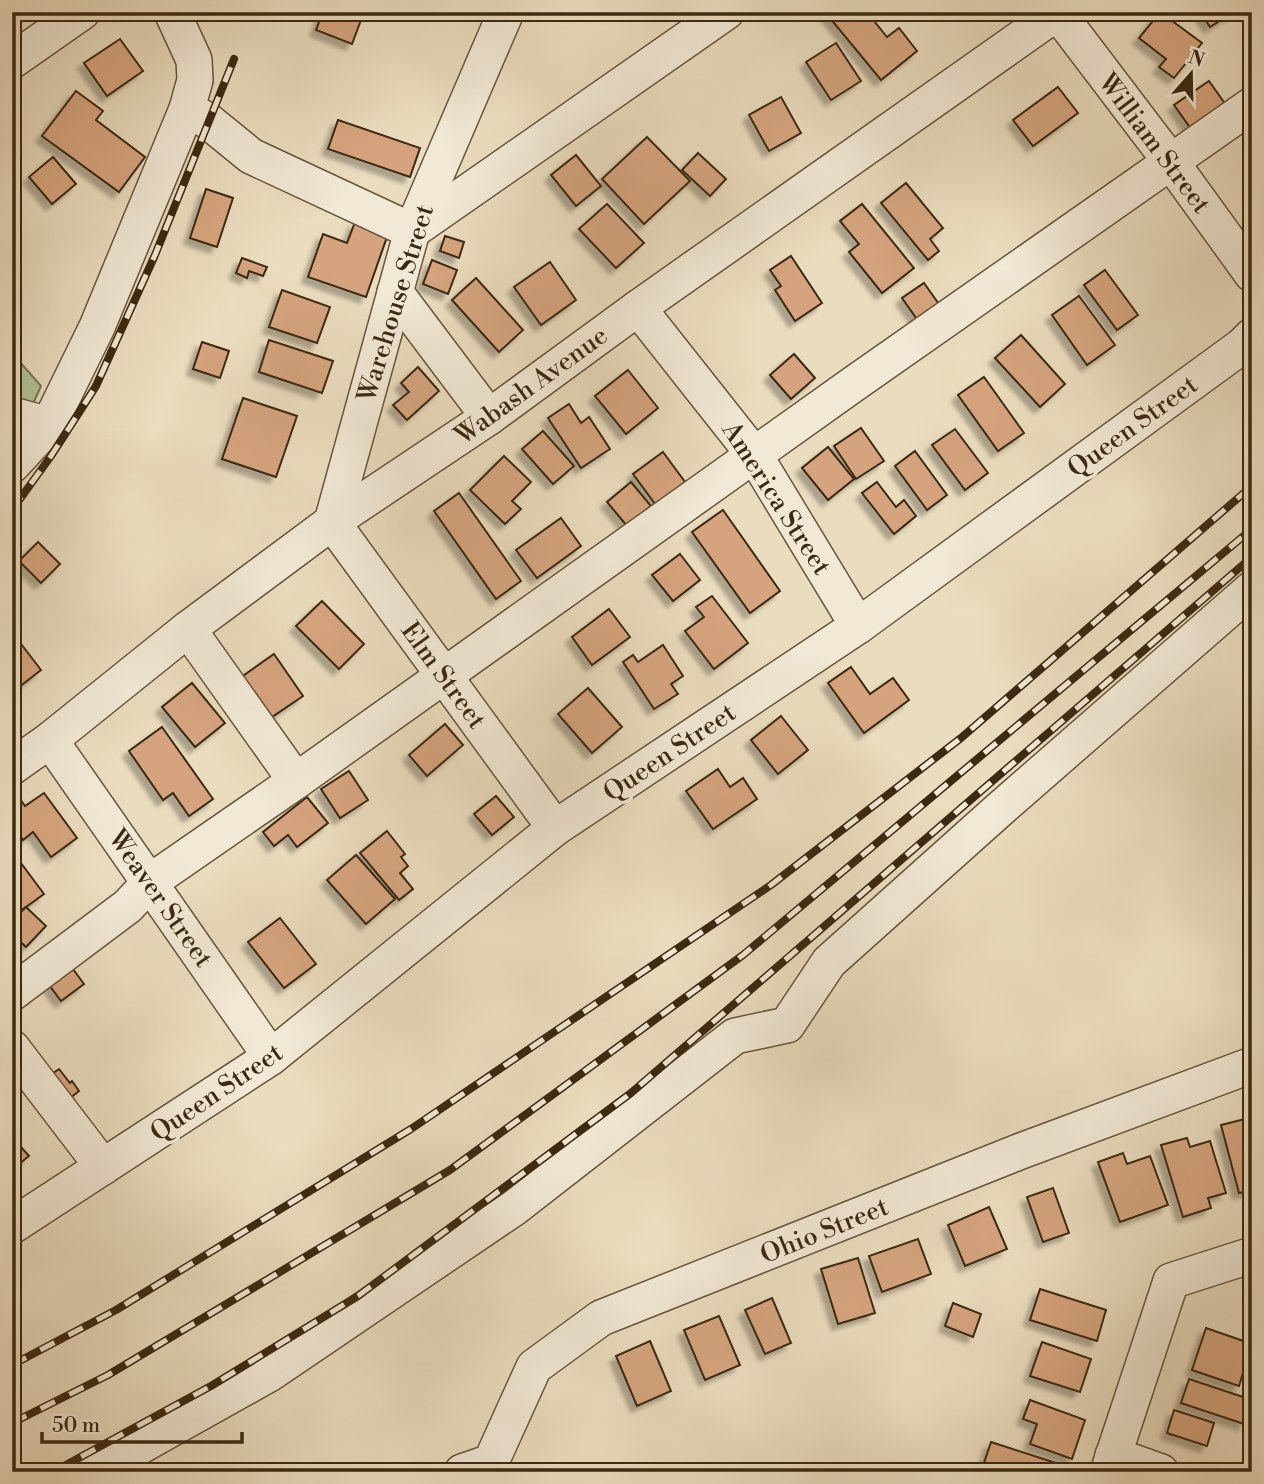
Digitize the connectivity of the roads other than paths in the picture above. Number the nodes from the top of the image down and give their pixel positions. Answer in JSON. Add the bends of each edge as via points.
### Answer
{"nodes":[{"id":1,"x":82,"y":12,"type":"edge"},
{"id":2,"x":172,"y":12,"type":"edge"},
{"id":3,"x":506,"y":12,"type":"edge"},
{"id":4,"x":726,"y":12,"type":"edge"},
{"id":5,"x":1057,"y":12,"type":"edge"},
{"id":6,"x":12,"y":61,"type":"edge"},
{"id":7,"x":1252,"y":105,"type":"edge"},
{"id":8,"x":187,"y":109,"type":"junction"},
{"id":9,"x":1171,"y":162,"type":"junction"},
{"id":10,"x":412,"y":231,"type":"junction"},
{"id":11,"x":1252,"y":274,"type":"edge"},
{"id":12,"x":395,"y":292,"type":"junction"},
{"id":13,"x":638,"y":308,"type":"junction"},
{"id":14,"x":1247,"y":341,"type":"edge"},
{"id":15,"x":12,"y":415,"type":"edge"},
{"id":16,"x":489,"y":417,"type":"junction"},
{"id":17,"x":49,"y":425,"type":"junction"},
{"id":18,"x":755,"y":456,"type":"junction"},
{"id":19,"x":12,"y":465,"type":"edge"},
{"id":20,"x":332,"y":522,"type":"junction"},
{"id":21,"x":1252,"y":589,"type":"edge"},
{"id":22,"x":858,"y":626,"type":"junction"},
{"id":23,"x":188,"y":629,"type":"junction"},
{"id":24,"x":445,"y":676,"type":"junction"},
{"id":25,"x":50,"y":740,"type":"junction"},
{"id":26,"x":12,"y":767,"type":"edge"},
{"id":27,"x":296,"y":781,"type":"junction"},
{"id":28,"x":555,"y":828,"type":"junction"},
{"id":29,"x":150,"y":882,"type":"junction"},
{"id":30,"x":12,"y":993,"type":"edge"},
{"id":31,"x":12,"y":1048,"type":"edge"},
{"id":32,"x":271,"y":1057,"type":"junction"},
{"id":33,"x":1252,"y":1065,"type":"edge"},
{"id":34,"x":103,"y":1167,"type":"junction"},
{"id":35,"x":12,"y":1226,"type":"edge"},
{"id":36,"x":1252,"y":1255,"type":"edge"},
{"id":37,"x":1110,"y":1463,"type":"edge"},
{"id":38,"x":483,"y":1468,"type":"edge"},
{"id":39,"x":94,"y":1472,"type":"edge"},
{"id":40,"x":1161,"y":1472,"type":"edge"}],
"edges":[{"from":1,"to":6,"type":"street"},
{"from":2,"to":8,"type":"street","via":[[194,60],[195,80]]},
{"from":3,"to":10,"type":"street","name":"Warehouse Street"},
{"from":4,"to":10,"type":"street"},
{"from":5,"to":9,"type":"street","name":"William Street"},
{"from":5,"to":13,"type":"street","name":"Wabash Avenue"},
{"from":7,"to":9,"type":"street"},
{"from":8,"to":10,"type":"street","via":[[251,156]]},
{"from":8,"to":17,"type":"street","via":[[97,327]]},
{"from":9,"to":11,"type":"street","name":"William Street"},
{"from":9,"to":18,"type":"street"},
{"from":10,"to":12,"type":"street","name":"Warehouse Street"},
{"from":12,"to":16,"type":"street"},
{"from":12,"to":20,"type":"street","name":"Warehouse Street"},
{"from":13,"to":16,"type":"street","name":"Wabash Avenue"},
{"from":13,"to":18,"type":"street","name":"America Street"},
{"from":14,"to":22,"type":"street","name":"Queen Street"},
{"from":15,"to":17,"type":"street"},
{"from":16,"to":20,"type":"street","name":"Wabash Avenue"},
{"from":17,"to":19,"type":"street"},
{"from":18,"to":22,"type":"street","name":"America Street"},
{"from":18,"to":24,"type":"street"},
{"from":20,"to":23,"type":"street","name":"Wabash Avenue"},
{"from":20,"to":24,"type":"street","name":"Elm Street"},
{"from":21,"to":39,"type":"street","via":[[829,962],[787,1025],[735,1036],[514,1208],[269,1374]]},
{"from":22,"to":28,"type":"street","name":"Queen Street"},
{"from":23,"to":25,"type":"street","name":"Wabash Avenue"},
{"from":23,"to":27,"type":"street"},
{"from":24,"to":27,"type":"street"},
{"from":24,"to":28,"type":"street","name":"Elm Street"},
{"from":25,"to":26,"type":"street","name":"Wabash Avenue"},
{"from":25,"to":29,"type":"street","name":"Weaver Street"},
{"from":27,"to":29,"type":"street"},
{"from":28,"to":32,"type":"street","name":"Queen Street"},
{"from":29,"to":30,"type":"street","via":[[128,906]]},
{"from":29,"to":32,"type":"street","name":"Weaver Street"},
{"from":31,"to":34,"type":"street"},
{"from":32,"to":34,"type":"street","name":"Queen Street"},
{"from":33,"to":38,"type":"street","name":"Ohio Street","via":[[1021,1151],[601,1318],[534,1367]]},
{"from":34,"to":35,"type":"street","name":"Queen Street"},
{"from":36,"to":37,"type":"street","via":[[1171,1281]]},
{"from":37,"to":40,"type":"street"}]}
